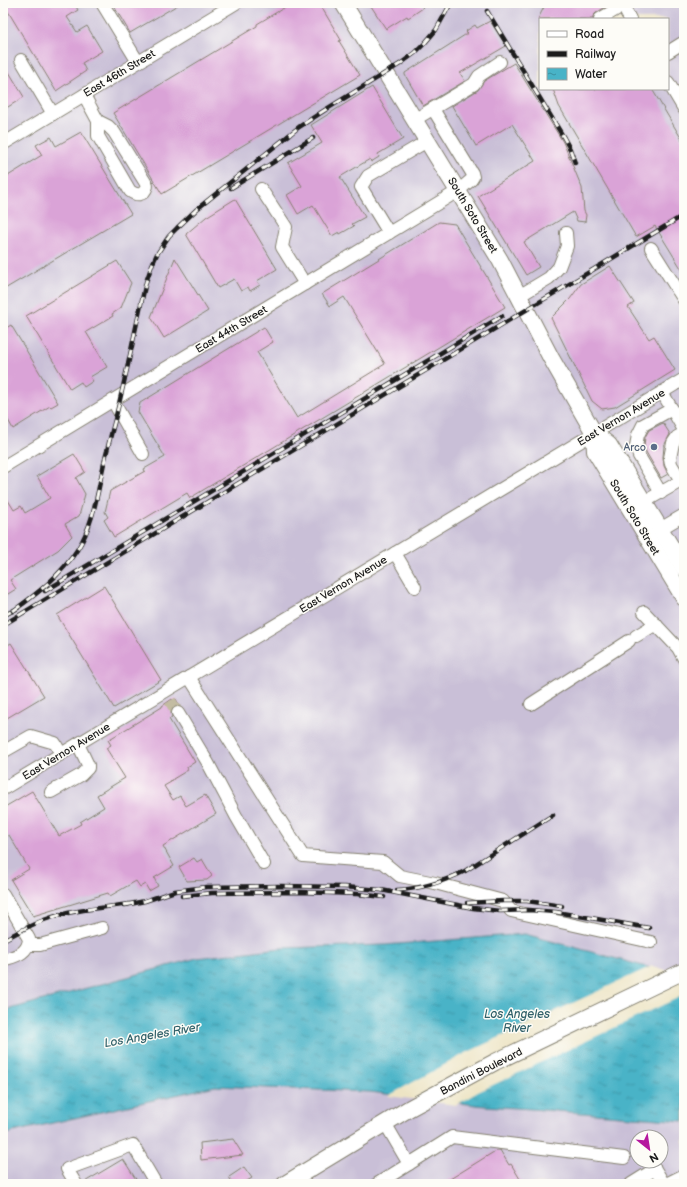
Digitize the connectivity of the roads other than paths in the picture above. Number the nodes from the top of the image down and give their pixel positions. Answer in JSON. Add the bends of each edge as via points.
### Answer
{"nodes":[{"id":1,"x":102,"y":3,"type":"edge"},
{"id":2,"x":236,"y":3,"type":"edge"},
{"id":3,"x":343,"y":3,"type":"edge"},
{"id":4,"x":621,"y":5,"type":"edge"},
{"id":5,"x":602,"y":18,"type":"edge"},
{"id":6,"x":629,"y":18,"type":"edge"},
{"id":7,"x":684,"y":42,"type":"edge"},
{"id":8,"x":669,"y":51,"type":"edge"},
{"id":9,"x":21,"y":60,"type":"dead end"},
{"id":10,"x":138,"y":62,"type":"junction"},
{"id":11,"x":500,"y":62,"type":"dead end"},
{"id":12,"x":669,"y":84,"type":"edge"},
{"id":13,"x":84,"y":95,"type":"junction"},
{"id":14,"x":433,"y":109,"type":"junction"},
{"id":15,"x":684,"y":110,"type":"edge"},
{"id":16,"x":53,"y":114,"type":"junction"},
{"id":17,"x":98,"y":121,"type":"junction"},
{"id":18,"x":441,"y":122,"type":"junction"},
{"id":19,"x":425,"y":137,"type":"junction"},
{"id":20,"x":453,"y":142,"type":"junction"},
{"id":21,"x":3,"y":144,"type":"edge"},
{"id":22,"x":261,"y":189,"type":"dead end"},
{"id":23,"x":458,"y":191,"type":"junction"},
{"id":24,"x":389,"y":233,"type":"junction"},
{"id":25,"x":566,"y":233,"type":"dead end"},
{"id":26,"x":651,"y":248,"type":"dead end"},
{"id":27,"x":306,"y":284,"type":"junction"},
{"id":28,"x":519,"y":296,"type":"junction"},
{"id":29,"x":684,"y":300,"type":"edge"},
{"id":30,"x":684,"y":379,"type":"edge"},
{"id":31,"x":662,"y":392,"type":"junction"},
{"id":32,"x":113,"y":401,"type":"junction"},
{"id":33,"x":672,"y":409,"type":"junction"},
{"id":34,"x":684,"y":432,"type":"edge"},
{"id":35,"x":594,"y":433,"type":"junction"},
{"id":36,"x":143,"y":454,"type":"dead end"},
{"id":37,"x":3,"y":467,"type":"edge"},
{"id":38,"x":661,"y":493,"type":"junction"},
{"id":39,"x":644,"y":502,"type":"junction"},
{"id":40,"x":684,"y":515,"type":"edge"},
{"id":41,"x":660,"y":529,"type":"junction"},
{"id":42,"x":395,"y":553,"type":"junction"},
{"id":43,"x":684,"y":568,"type":"edge"},
{"id":44,"x":415,"y":588,"type":"dead end"},
{"id":45,"x":684,"y":598,"type":"edge"},
{"id":46,"x":644,"y":612,"type":"dead end"},
{"id":47,"x":656,"y":624,"type":"junction"},
{"id":48,"x":681,"y":646,"type":"edge"},
{"id":49,"x":684,"y":659,"type":"edge"},
{"id":50,"x":189,"y":677,"type":"junction"},
{"id":51,"x":531,"y":704,"type":"dead end"},
{"id":52,"x":178,"y":713,"type":"tunnel mouth"},
{"id":53,"x":78,"y":744,"type":"junction"},
{"id":54,"x":3,"y":752,"type":"edge"},
{"id":55,"x":61,"y":754,"type":"junction"},
{"id":56,"x":3,"y":789,"type":"edge"},
{"id":57,"x":51,"y":792,"type":"dead end"},
{"id":58,"x":264,"y":864,"type":"dead end"},
{"id":59,"x":3,"y":894,"type":"edge"},
{"id":60,"x":102,"y":928,"type":"dead end"},
{"id":61,"x":651,"y":942,"type":"dead end"},
{"id":62,"x":28,"y":945,"type":"junction"},
{"id":63,"x":3,"y":960,"type":"edge"},
{"id":64,"x":684,"y":971,"type":"edge"},
{"id":65,"x":385,"y":1123,"type":"junction"},
{"id":66,"x":624,"y":1158,"type":"dead end"},
{"id":67,"x":409,"y":1164,"type":"junction"},
{"id":68,"x":684,"y":1175,"type":"edge"},
{"id":69,"x":76,"y":1184,"type":"edge"},
{"id":70,"x":156,"y":1184,"type":"edge"},
{"id":71,"x":285,"y":1184,"type":"edge"},
{"id":72,"x":376,"y":1184,"type":"edge"},
{"id":73,"x":631,"y":1184,"type":"edge"},
{"id":74,"x":665,"y":1184,"type":"edge"}],
"edges":[{"from":1,"to":10,"type":"street"},
{"from":2,"to":10,"type":"street","name":"East 46th Street"},
{"from":3,"to":19,"type":"main road","name":"South Soto Street"},
{"from":4,"to":5,"type":"street"},
{"from":4,"to":6,"type":"street"},
{"from":7,"to":8,"type":"street"},
{"from":9,"to":16,"type":"street"},
{"from":10,"to":13,"type":"street","name":"East 46th Street"},
{"from":11,"to":14,"type":"street","via":[[479,76],[474,84]]},
{"from":12,"to":15,"type":"street"},
{"from":13,"to":16,"type":"street","name":"East 46th Street"},
{"from":13,"to":17,"type":"street"},
{"from":14,"to":18,"type":"street"},
{"from":14,"to":19,"type":"street"},
{"from":16,"to":21,"type":"street","name":"East 46th Street"},
{"from":17,"to":17,"type":"street","via":[[98,136],[130,191],[139,195],[144,193],[147,186],[114,132]]},
{"from":18,"to":19,"type":"street"},
{"from":18,"to":20,"type":"street"},
{"from":19,"to":20,"type":"street"},
{"from":19,"to":23,"type":"main road","name":"South Soto Street"},
{"from":19,"to":24,"type":"street","via":[[368,176],[361,187]]},
{"from":20,"to":23,"type":"street","name":"East 44th Street","via":[[473,177]]},
{"from":22,"to":27,"type":"street","via":[[286,227],[282,247]]},
{"from":23,"to":24,"type":"street","name":"East 44th Street"},
{"from":23,"to":28,"type":"main road","name":"South Soto Street"},
{"from":24,"to":27,"type":"street","name":"East 44th Street"},
{"from":25,"to":28,"type":"street","via":[[568,246],[559,267],[549,278]]},
{"from":26,"to":29,"type":"street"},
{"from":27,"to":32,"type":"street","name":"East 44th Street"},
{"from":28,"to":35,"type":"main road","name":"South Soto Street"},
{"from":30,"to":31,"type":"street","name":"East Vernon Avenue"},
{"from":31,"to":33,"type":"street"},
{"from":31,"to":35,"type":"street","name":"East Vernon Avenue"},
{"from":32,"to":36,"type":"street"},
{"from":32,"to":37,"type":"street","name":"East 44th Street"},
{"from":33,"to":34,"type":"street"},
{"from":33,"to":38,"type":"street","via":[[643,425],[636,446],[639,456]]},
{"from":34,"to":38,"type":"street","via":[[673,443],[670,458],[681,482]]},
{"from":35,"to":39,"type":"main road","name":"South Soto Street","via":[[609,445]]},
{"from":35,"to":42,"type":"street","name":"East Vernon Avenue"},
{"from":35,"to":45,"type":"main road","name":"South Soto Street","via":[[595,451]]},
{"from":38,"to":39,"type":"street"},
{"from":39,"to":41,"type":"main road","name":"South Soto Street"},
{"from":40,"to":41,"type":"street"},
{"from":41,"to":43,"type":"main road","name":"South Soto Street"},
{"from":42,"to":44,"type":"street"},
{"from":42,"to":50,"type":"street","name":"East Vernon Avenue"},
{"from":46,"to":47,"type":"street"},
{"from":47,"to":48,"type":"street"},
{"from":47,"to":51,"type":"street"},
{"from":48,"to":49,"type":"street"},
{"from":50,"to":53,"type":"street","name":"East Vernon Avenue","via":[[167,696]]},
{"from":50,"to":61,"type":"street","via":[[303,856],[383,862],[400,876],[503,901],[511,911]]},
{"from":52,"to":58,"type":"street"},
{"from":53,"to":55,"type":"street","name":"East Vernon Avenue"},
{"from":53,"to":57,"type":"street","via":[[88,768],[81,775]]},
{"from":54,"to":55,"type":"street","via":[[31,736],[55,743]]},
{"from":55,"to":56,"type":"street","name":"East Vernon Avenue"},
{"from":59,"to":62,"type":"street","via":[[29,939]]},
{"from":60,"to":62,"type":"street","via":[[40,945]]},
{"from":62,"to":63,"type":"street","via":[[22,953]]},
{"from":64,"to":65,"type":"main road","name":"Bandini Boulevard","via":[[496,1062]]},
{"from":65,"to":67,"type":"street"},
{"from":65,"to":71,"type":"main road","name":"Bandini Boulevard"},
{"from":66,"to":67,"type":"street","via":[[452,1137]]},
{"from":67,"to":72,"type":"street"},
{"from":68,"to":74,"type":"street"},
{"from":69,"to":70,"type":"street","via":[[67,1168],[133,1145]]},
{"from":73,"to":74,"type":"street","via":[[655,1169]]}]}
